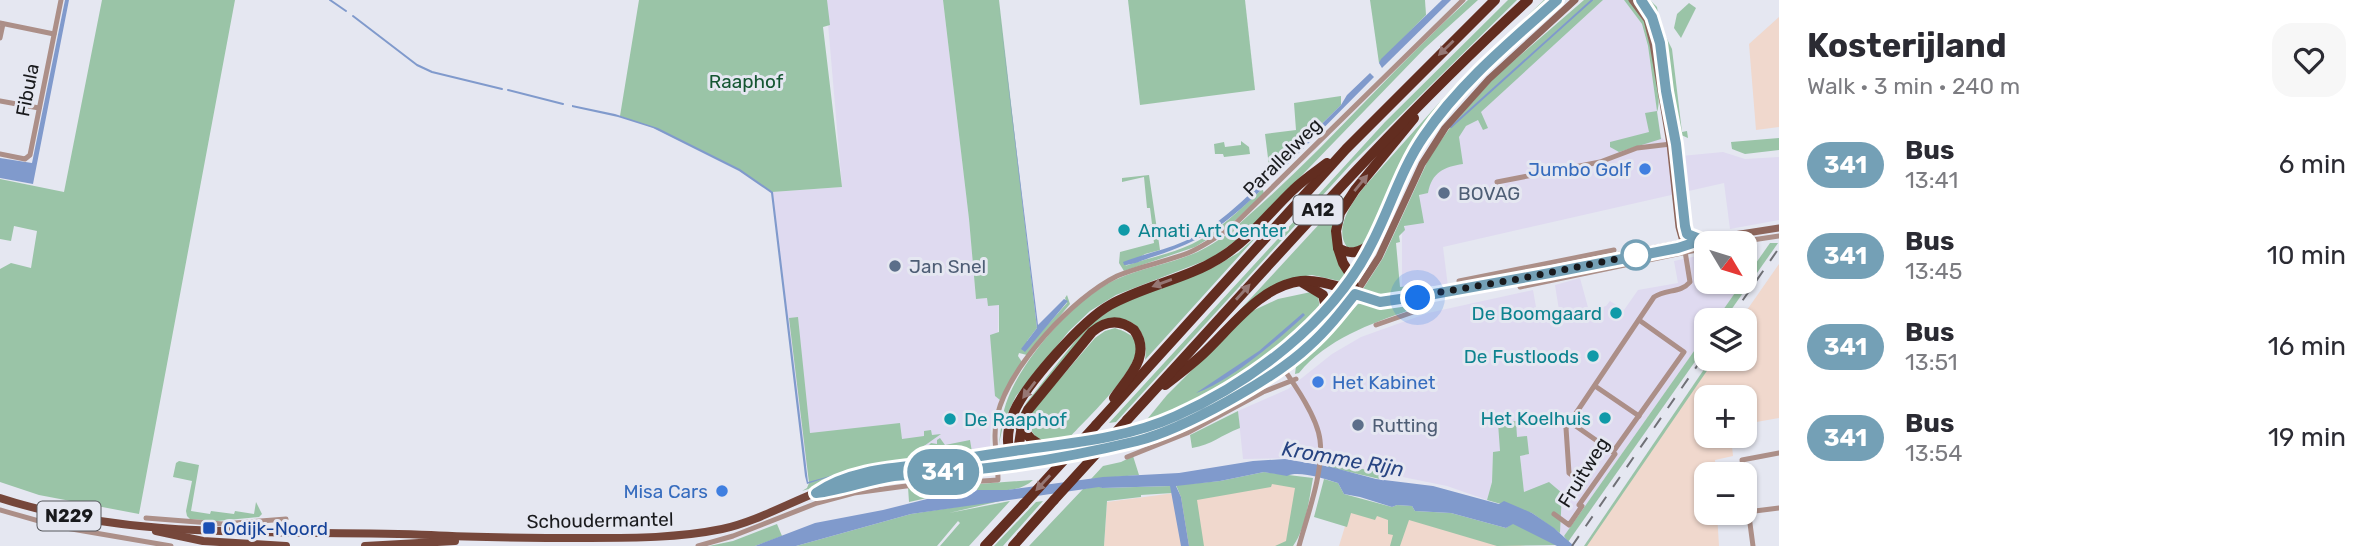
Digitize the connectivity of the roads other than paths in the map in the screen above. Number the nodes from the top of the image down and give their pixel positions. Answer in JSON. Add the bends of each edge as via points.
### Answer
{"nodes":[{"id":1,"x":61,"y":0,"type":"edge"},
{"id":2,"x":1463,"y":0,"type":"edge"},
{"id":3,"x":1495,"y":0,"type":"edge"},
{"id":4,"x":1528,"y":0,"type":"edge"},
{"id":5,"x":1557,"y":0,"type":"edge"},
{"id":6,"x":1575,"y":0,"type":"edge"},
{"id":7,"x":1632,"y":0,"type":"edge"},
{"id":8,"x":1641,"y":0,"type":"edge"},
{"id":9,"x":1,"y":24,"type":"edge"},
{"id":10,"x":54,"y":34,"type":"junction"},
{"id":11,"x":0,"y":38,"type":"edge"},
{"id":12,"x":1442,"y":81,"type":"junction"},
{"id":13,"x":0,"y":100,"type":"edge"},
{"id":14,"x":39,"y":108,"type":"junction"},
{"id":15,"x":1673,"y":144,"type":"junction"},
{"id":16,"x":1346,"y":149,"type":"junction"},
{"id":17,"x":0,"y":154,"type":"edge"},
{"id":18,"x":1497,"y":181,"type":"dead end"},
{"id":19,"x":1779,"y":228,"type":"edge"},
{"id":20,"x":1757,"y":233,"type":"edge"},
{"id":21,"x":1687,"y":234,"type":"junction"},
{"id":22,"x":1779,"y":236,"type":"edge"},
{"id":23,"x":1694,"y":238,"type":"edge"},
{"id":24,"x":1757,"y":239,"type":"edge"},
{"id":25,"x":1372,"y":244,"type":"junction"},
{"id":26,"x":1694,"y":247,"type":"edge"},
{"id":27,"x":1338,"y":248,"type":"junction"},
{"id":28,"x":1685,"y":249,"type":"junction"},
{"id":29,"x":1614,"y":250,"type":"dead end"},
{"id":30,"x":1548,"y":263,"type":"junction"},
{"id":31,"x":1550,"y":273,"type":"junction"},
{"id":32,"x":1352,"y":277,"type":"junction"},
{"id":33,"x":1518,"y":279,"type":"junction"},
{"id":34,"x":1301,"y":281,"type":"junction"},
{"id":35,"x":1460,"y":281,"type":"dead end"},
{"id":36,"x":1343,"y":288,"type":"junction"},
{"id":37,"x":1355,"y":294,"type":"junction"},
{"id":38,"x":1418,"y":296,"type":"junction"},
{"id":39,"x":1326,"y":308,"type":"junction"},
{"id":40,"x":1639,"y":320,"type":"junction"},
{"id":41,"x":1376,"y":325,"type":"dead end"},
{"id":42,"x":1274,"y":355,"type":"junction"},
{"id":43,"x":1282,"y":367,"type":"junction"},
{"id":44,"x":1294,"y":380,"type":"junction"},
{"id":45,"x":1595,"y":386,"type":"junction"},
{"id":46,"x":1138,"y":408,"type":"junction"},
{"id":47,"x":1639,"y":416,"type":"junction"},
{"id":48,"x":1570,"y":422,"type":"junction"},
{"id":49,"x":1096,"y":425,"type":"junction"},
{"id":50,"x":1021,"y":427,"type":"junction"},
{"id":51,"x":1043,"y":447,"type":"junction"},
{"id":52,"x":1020,"y":450,"type":"junction"},
{"id":53,"x":1008,"y":452,"type":"junction"},
{"id":54,"x":1613,"y":452,"type":"junction"},
{"id":55,"x":1779,"y":453,"type":"edge"},
{"id":56,"x":995,"y":454,"type":"junction"},
{"id":57,"x":1126,"y":457,"type":"dead end"},
{"id":58,"x":1742,"y":462,"type":"edge"},
{"id":59,"x":1014,"y":463,"type":"junction"},
{"id":60,"x":997,"y":466,"type":"junction"},
{"id":61,"x":1577,"y":479,"type":"tunnel mouth"},
{"id":62,"x":816,"y":493,"type":"junction"},
{"id":63,"x":0,"y":498,"type":"edge"},
{"id":64,"x":1779,"y":508,"type":"edge"},
{"id":65,"x":0,"y":510,"type":"edge"},
{"id":66,"x":1757,"y":511,"type":"edge"},
{"id":67,"x":1554,"y":514,"type":"dead end"},
{"id":68,"x":146,"y":518,"type":"dead end"},
{"id":69,"x":286,"y":519,"type":"dead end"},
{"id":70,"x":265,"y":521,"type":"junction"},
{"id":71,"x":1749,"y":525,"type":"edge"},
{"id":72,"x":140,"y":527,"type":"junction"},
{"id":73,"x":729,"y":527,"type":"junction"},
{"id":74,"x":264,"y":533,"type":"junction"},
{"id":75,"x":733,"y":536,"type":"junction"},
{"id":76,"x":472,"y":538,"type":"junction"},
{"id":77,"x":171,"y":546,"type":"edge"},
{"id":78,"x":264,"y":546,"type":"edge"},
{"id":79,"x":286,"y":546,"type":"edge"},
{"id":80,"x":365,"y":546,"type":"edge"},
{"id":81,"x":698,"y":546,"type":"edge"},
{"id":82,"x":985,"y":546,"type":"edge"},
{"id":83,"x":1013,"y":546,"type":"edge"},
{"id":84,"x":1298,"y":546,"type":"edge"},
{"id":85,"x":1753,"y":546,"type":"edge"}],
"edges":[{"from":1,"to":10,"type":"street","name":"Fibula"},
{"from":2,"to":56,"type":"street","name":"Parallelweg","via":[[1234,225],[1188,253],[1120,275],[1065,313],[1007,392],[997,416]]},
{"from":3,"to":16,"type":"highway","number":"A12","one_way":true},
{"from":4,"to":12,"type":"highway","number":"A12"},
{"from":5,"to":25,"type":"street","via":[[1460,90],[1433,123]]},
{"from":6,"to":37,"type":"street","via":[[1489,79],[1445,128]]},
{"from":7,"to":15,"type":"street","via":[[1650,31]]},
{"from":8,"to":15,"type":"street","via":[[1660,43]]},
{"from":9,"to":10,"type":"street"},
{"from":9,"to":11,"type":"street"},
{"from":10,"to":14,"type":"street","name":"Fibula"},
{"from":27,"to":12,"type":"highway","number":"A12","one_way":true,"via":[[1338,222],[1347,203]]},
{"from":46,"to":12,"type":"highway","number":"A12","one_way":true},
{"from":13,"to":14,"type":"street"},
{"from":14,"to":17,"type":"street","name":"Fibula","via":[[28,157]]},
{"from":15,"to":18,"type":"street"},
{"from":15,"to":21,"type":"street"},
{"from":15,"to":28,"type":"street"},
{"from":16,"to":49,"type":"highway","number":"A12"},
{"from":16,"to":53,"type":"highway","number":"A12","one_way":true,"via":[[1295,187],[1224,255],[1119,300],[1082,326],[1018,404],[1010,423]]},
{"from":19,"to":20,"type":"street"},
{"from":21,"to":23,"type":"street"},
{"from":21,"to":28,"type":"street"},
{"from":22,"to":24,"type":"street"},
{"from":25,"to":27,"type":"highway","number":"A12","via":[[1356,253]]},
{"from":25,"to":32,"type":"street"},
{"from":26,"to":28,"type":"street"},
{"from":27,"to":32,"type":"highway","number":"A12"},
{"from":28,"to":31,"type":"street"},
{"from":28,"to":33,"type":"street","via":[[1520,287]]},
{"from":28,"to":40,"type":"street","via":[[1689,284],[1657,295]]},
{"from":29,"to":30,"type":"street"},
{"from":30,"to":31,"type":"street"},
{"from":30,"to":35,"type":"street"},
{"from":31,"to":33,"type":"street"},
{"from":32,"to":36,"type":"main road","name":"Schoudermantel","number":"N229"},
{"from":32,"to":37,"type":"highway","number":"A12"},
{"from":33,"to":38,"type":"street"},
{"from":34,"to":36,"type":"highway"},
{"from":34,"to":39,"type":"highway","via":[[1323,295]]},
{"from":34,"to":46,"type":"highway","number":"A12","via":[[1255,303]]},
{"from":36,"to":37,"type":"main road"},
{"from":36,"to":39,"type":"main road","name":"Schoudermantel","number":"N229"},
{"from":37,"to":38,"type":"street","via":[[1380,302]]},
{"from":37,"to":43,"type":"main road","name":"Schoudermantel","number":"N229","via":[[1308,348]]},
{"from":38,"to":41,"type":"street","via":[[1419,310]]},
{"from":39,"to":42,"type":"main road","name":"Schoudermantel","number":"N229"},
{"from":40,"to":45,"type":"street"},
{"from":40,"to":47,"type":"street","name":"Fruitweg","via":[[1684,352]]},
{"from":42,"to":43,"type":"street"},
{"from":42,"to":51,"type":"main road","name":"Schoudermantel","number":"N229","via":[[1236,383],[1167,420]]},
{"from":43,"to":44,"type":"street"},
{"from":43,"to":59,"type":"main road","name":"Schoudermantel","number":"N229","via":[[1208,411],[1139,440]]},
{"from":44,"to":57,"type":"street","via":[[1188,433]]},
{"from":44,"to":84,"type":"street","via":[[1320,440],[1316,479]]},
{"from":45,"to":47,"type":"street"},
{"from":45,"to":48,"type":"street"},
{"from":46,"to":83,"type":"highway","number":"A12","bridge":true},
{"from":47,"to":54,"type":"street","name":"Fruitweg"},
{"from":48,"to":54,"type":"street"},
{"from":48,"to":61,"type":"street","via":[[1566,428],[1569,473]]},
{"from":49,"to":50,"type":"highway","number":"A12","via":[[1139,362],[1139,336],[1122,322],[1103,324],[1086,338],[1028,410]]},
{"from":49,"to":82,"type":"highway","number":"A12","one_way":true,"bridge":true},
{"from":50,"to":51,"type":"highway"},
{"from":50,"to":52,"type":"highway","number":"A12"},
{"from":51,"to":52,"type":"main road","name":"Schoudermantel","number":"N229"},
{"from":52,"to":53,"type":"main road","name":"Schoudermantel","number":"N229"},
{"from":52,"to":59,"type":"highway"},
{"from":53,"to":56,"type":"main road","name":"Schoudermantel","number":"N229"},
{"from":53,"to":59,"type":"highway"},
{"from":54,"to":67,"type":"street","name":"Fruitweg","via":[[1588,486],[1569,525]]},
{"from":55,"to":58,"type":"street"},
{"from":56,"to":60,"type":"street","name":"Parallelweg"},
{"from":56,"to":62,"type":"main road","name":"Schoudermantel","number":"N229","via":[[896,466],[826,485]]},
{"from":59,"to":60,"type":"main road","name":"Schoudermantel","number":"N229"},
{"from":60,"to":62,"type":"main road","name":"Schoudermantel","number":"N229","via":[[891,477]]},
{"from":60,"to":75,"type":"street","name":"Schoudermantel","via":[[998,480],[854,493]]},
{"from":62,"to":73,"type":"main road","name":"Schoudermantel","number":"N229"},
{"from":63,"to":72,"type":"main road","name":"Schoudermantel","number":"N229","via":[[79,518]]},
{"from":64,"to":66,"type":"street"},
{"from":65,"to":77,"type":"street","via":[[60,527]]},
{"from":68,"to":70,"type":"street","via":[[202,524]]},
{"from":69,"to":70,"type":"street"},
{"from":70,"to":74,"type":"street"},
{"from":71,"to":85,"type":"street"},
{"from":72,"to":74,"type":"main road","name":"Schoudermantel","number":"N229"},
{"from":72,"to":78,"type":"main road","name":"Schoudermantel","number":"N229","via":[[203,541]]},
{"from":73,"to":75,"type":"street"},
{"from":73,"to":76,"type":"main road","name":"Schoudermantel","number":"N229","via":[[660,538]]},
{"from":74,"to":76,"type":"main road","name":"Schoudermantel","number":"N229"},
{"from":74,"to":78,"type":"street"},
{"from":75,"to":81,"type":"street","name":"Schoudermantel"},
{"from":76,"to":80,"type":"main road","name":"Schoudermantel","number":"N229"},
{"from":78,"to":79,"type":"main road","name":"Schoudermantel","number":"N229"}]}
